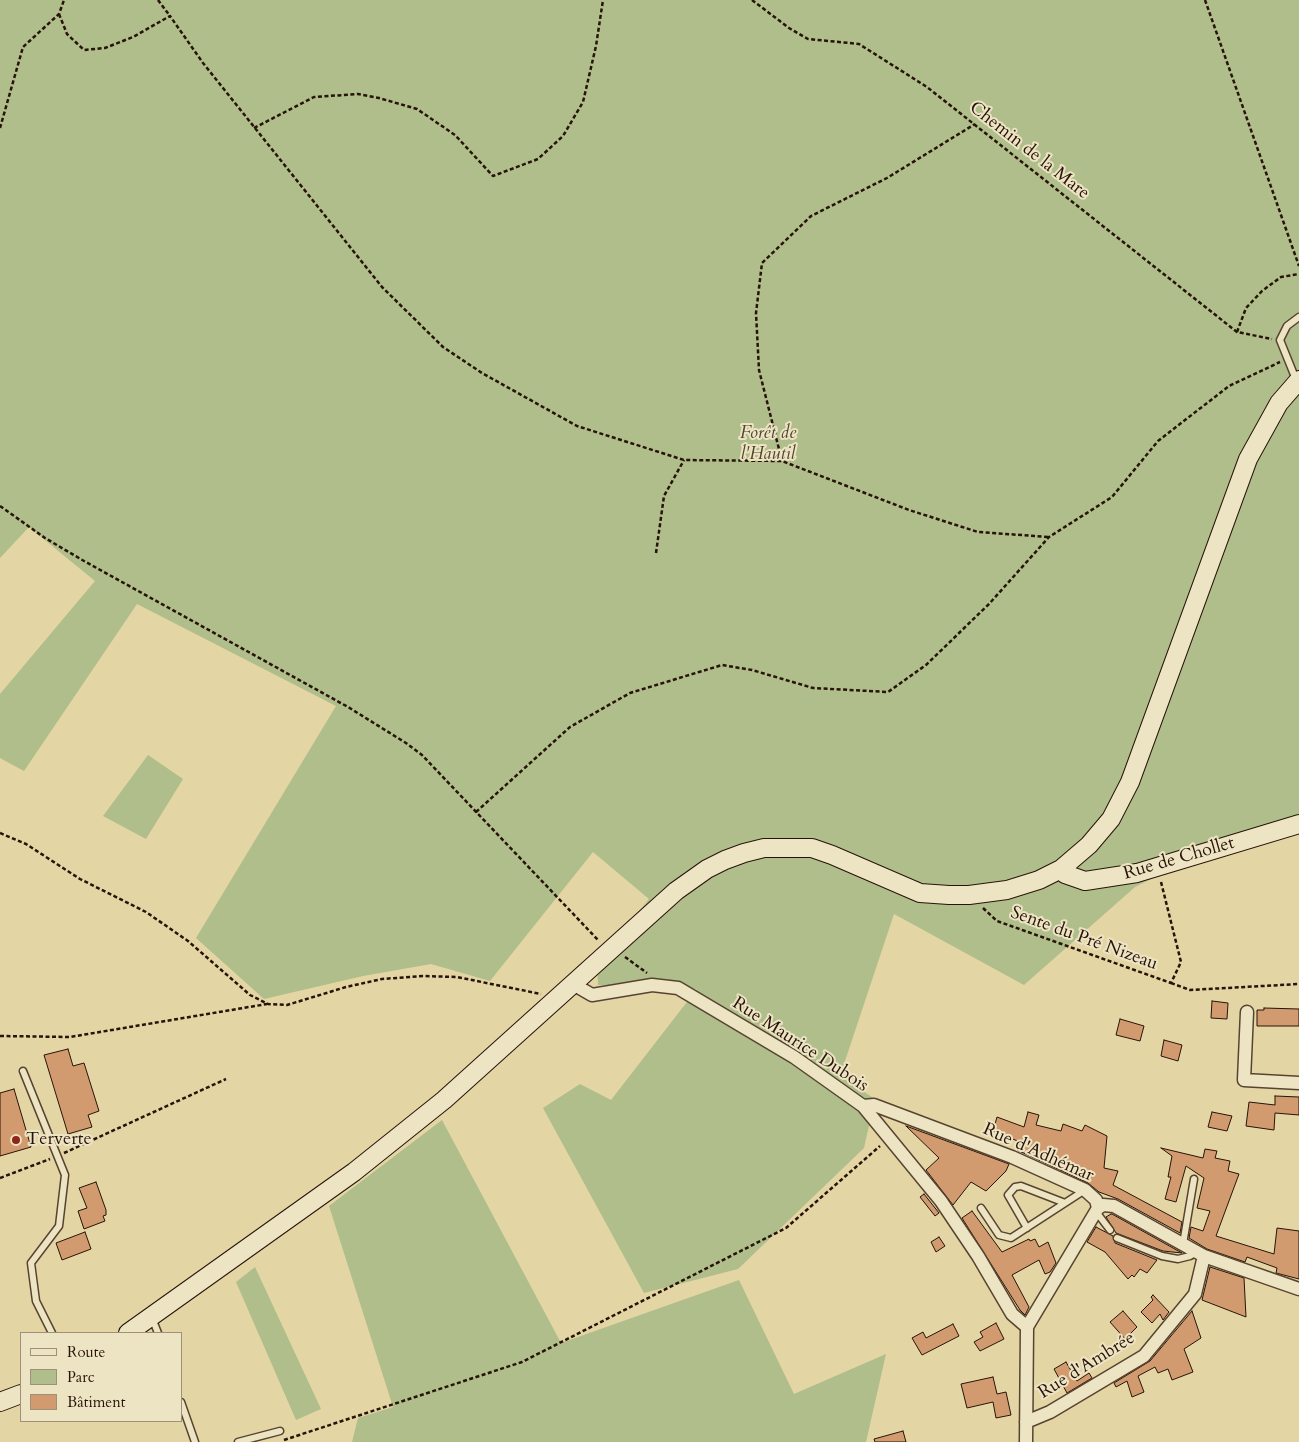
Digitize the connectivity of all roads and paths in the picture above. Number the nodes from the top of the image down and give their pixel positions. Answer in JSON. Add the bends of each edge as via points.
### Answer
{"nodes":[{"id":1,"x":64,"y":0,"type":"edge"},
{"id":2,"x":158,"y":0,"type":"edge"},
{"id":3,"x":603,"y":0,"type":"edge"},
{"id":4,"x":752,"y":0,"type":"edge"},
{"id":5,"x":1205,"y":0,"type":"edge"},
{"id":6,"x":59,"y":14,"type":"junction"},
{"id":7,"x":170,"y":16,"type":"junction"},
{"id":8,"x":975,"y":124,"type":"junction"},
{"id":9,"x":0,"y":128,"type":"edge"},
{"id":10,"x":254,"y":128,"type":"junction"},
{"id":11,"x":1299,"y":266,"type":"edge"},
{"id":12,"x":1299,"y":274,"type":"edge"},
{"id":13,"x":1299,"y":317,"type":"edge"},
{"id":14,"x":1237,"y":332,"type":"junction"},
{"id":15,"x":1280,"y":340,"type":"junction"},
{"id":16,"x":1286,"y":359,"type":"junction"},
{"id":17,"x":1298,"y":381,"type":"edge"},
{"id":18,"x":684,"y":460,"type":"junction"},
{"id":19,"x":782,"y":461,"type":"junction"},
{"id":20,"x":0,"y":506,"type":"edge"},
{"id":21,"x":1049,"y":537,"type":"junction"},
{"id":22,"x":656,"y":553,"type":"dead end"},
{"id":23,"x":476,"y":812,"type":"junction"},
{"id":24,"x":1299,"y":824,"type":"edge"},
{"id":25,"x":0,"y":833,"type":"edge"},
{"id":26,"x":1157,"y":867,"type":"junction"},
{"id":27,"x":1062,"y":869,"type":"junction"},
{"id":28,"x":969,"y":895,"type":"junction"},
{"id":29,"x":616,"y":954,"type":"junction"},
{"id":30,"x":641,"y":968,"type":"dead end"},
{"id":31,"x":1171,"y":983,"type":"junction"},
{"id":32,"x":573,"y":984,"type":"junction"},
{"id":33,"x":1299,"y":984,"type":"edge"},
{"id":34,"x":557,"y":998,"type":"junction"},
{"id":35,"x":268,"y":1004,"type":"junction"},
{"id":36,"x":1247,"y":1012,"type":"dead end"},
{"id":37,"x":0,"y":1036,"type":"edge"},
{"id":38,"x":24,"y":1071,"type":"dead end"},
{"id":39,"x":226,"y":1079,"type":"dead end"},
{"id":40,"x":1299,"y":1083,"type":"edge"},
{"id":41,"x":863,"y":1106,"type":"junction"},
{"id":42,"x":889,"y":1138,"type":"junction"},
{"id":43,"x":58,"y":1156,"type":"junction"},
{"id":44,"x":0,"y":1178,"type":"edge"},
{"id":45,"x":1194,"y":1178,"type":"dead end"},
{"id":46,"x":1085,"y":1190,"type":"junction"},
{"id":47,"x":1065,"y":1203,"type":"junction"},
{"id":48,"x":981,"y":1208,"type":"dead end"},
{"id":49,"x":1097,"y":1210,"type":"junction"},
{"id":50,"x":1026,"y":1228,"type":"junction"},
{"id":51,"x":1110,"y":1230,"type":"dead end"},
{"id":52,"x":1117,"y":1238,"type":"dead end"},
{"id":53,"x":1183,"y":1244,"type":"junction"},
{"id":54,"x":1200,"y":1254,"type":"junction"},
{"id":55,"x":1299,"y":1289,"type":"edge"},
{"id":56,"x":155,"y":1325,"type":"edge"},
{"id":57,"x":1027,"y":1327,"type":"junction"},
{"id":58,"x":52,"y":1332,"type":"edge"},
{"id":59,"x":131,"y":1332,"type":"edge"},
{"id":60,"x":20,"y":1394,"type":"edge"},
{"id":61,"x":0,"y":1402,"type":"edge"},
{"id":62,"x":182,"y":1405,"type":"edge"},
{"id":63,"x":1026,"y":1422,"type":"junction"},
{"id":64,"x":280,"y":1431,"type":"dead end"},
{"id":65,"x":195,"y":1442,"type":"edge"},
{"id":66,"x":238,"y":1442,"type":"edge"},
{"id":67,"x":279,"y":1442,"type":"edge"},
{"id":68,"x":1026,"y":1442,"type":"edge"}],
"edges":[{"from":1,"to":6,"type":"path"},
{"from":2,"to":7,"type":"path"},
{"from":3,"to":10,"type":"path","via":[[583,102],[563,136],[538,158],[493,176],[455,135],[417,108],[379,98],[358,94],[314,97]]},
{"from":4,"to":8,"type":"path","name":"Chemin de la Mare","via":[[808,38],[859,44],[927,87]]},
{"from":5,"to":11,"type":"path"},
{"from":6,"to":7,"type":"path","via":[[67,34],[84,50],[105,48],[133,37]]},
{"from":6,"to":9,"type":"path","via":[[23,47]]},
{"from":7,"to":10,"type":"path"},
{"from":8,"to":14,"type":"path","name":"Chemin de la Mare"},
{"from":8,"to":19,"type":"path","via":[[887,178],[811,216],[762,263],[756,312],[759,370]]},
{"from":10,"to":18,"type":"path","via":[[382,287],[443,347],[482,373],[577,426]]},
{"from":12,"to":14,"type":"path","via":[[1282,278],[1262,291],[1246,308]]},
{"from":13,"to":15,"type":"lane","via":[[1287,326]]},
{"from":14,"to":15,"type":"path","name":"Chemin de la Mare"},
{"from":15,"to":16,"type":"lane"},
{"from":16,"to":17,"type":"lane"},
{"from":16,"to":21,"type":"path","via":[[1229,386],[1158,441],[1112,497]]},
{"from":17,"to":27,"type":"main road","via":[[1279,403],[1248,459],[1130,782],[1111,819],[1089,846]]},
{"from":18,"to":19,"type":"path"},
{"from":18,"to":22,"type":"path","via":[[664,496]]},
{"from":19,"to":21,"type":"path","via":[[909,510],[978,532]]},
{"from":20,"to":23,"type":"path","via":[[84,561],[348,707],[406,743],[422,755]]},
{"from":21,"to":23,"type":"path","via":[[989,604],[926,665],[888,692],[813,688],[752,670],[722,665],[630,693],[570,728]]},
{"from":23,"to":29,"type":"path"},
{"from":24,"to":26,"type":"main road","name":"Rue de Chollet"},
{"from":25,"to":35,"type":"path","via":[[26,844],[80,879],[146,912],[188,941],[250,995]]},
{"from":26,"to":27,"type":"main road","name":"Rue de Chollet","via":[[1086,881],[1066,874]]},
{"from":26,"to":31,"type":"path","name":"Sente du Pré Nizeau","via":[[1181,962]]},
{"from":27,"to":28,"type":"main road","via":[[1016,888]]},
{"from":28,"to":29,"type":"main road","via":[[920,893],[812,848],[764,848],[744,852],[707,869],[676,891]]},
{"from":28,"to":31,"type":"path","name":"Sente du Pré Nizeau","via":[[997,921]]},
{"from":29,"to":30,"type":"path"},
{"from":29,"to":32,"type":"main road"},
{"from":31,"to":33,"type":"path","name":"Sente du Pré Nizeau","via":[[1190,990]]},
{"from":32,"to":34,"type":"main road"},
{"from":32,"to":41,"type":"street","name":"Rue Maurice Dubois","via":[[592,995],[652,985],[678,988],[794,1057]]},
{"from":34,"to":35,"type":"path","via":[[466,979],[423,976],[382,979],[287,1005]]},
{"from":34,"to":56,"type":"main road","via":[[444,1100]]},
{"from":35,"to":37,"type":"path","via":[[70,1037]]},
{"from":36,"to":40,"type":"street","via":[[1244,1080]]},
{"from":38,"to":43,"type":"lane"},
{"from":39,"to":43,"type":"path"},
{"from":41,"to":42,"type":"street","name":"Rue Maurice Dubois"},
{"from":41,"to":46,"type":"street","name":"Rue d'Adhémar","via":[[874,1104],[1012,1157]]},
{"from":42,"to":57,"type":"street","name":"Rue Maurice Dubois","via":[[941,1200],[1012,1314]]},
{"from":42,"to":67,"type":"path","via":[[786,1228],[522,1362]]},
{"from":43,"to":44,"type":"path"},
{"from":43,"to":58,"type":"lane","via":[[65,1174],[59,1226],[31,1263],[36,1300]]},
{"from":45,"to":53,"type":"lane"},
{"from":46,"to":47,"type":"lane"},
{"from":46,"to":49,"type":"street","name":"Rue d'Adhémar","via":[[1096,1200]]},
{"from":47,"to":50,"type":"lane"},
{"from":47,"to":50,"type":"lane","via":[[1021,1186],[1015,1187],[1008,1196]]},
{"from":48,"to":50,"type":"lane","via":[[999,1235],[1012,1238]]},
{"from":49,"to":51,"type":"lane"},
{"from":49,"to":53,"type":"street","name":"Rue d'Adhémar","via":[[1103,1205],[1114,1206]]},
{"from":49,"to":57,"type":"street"},
{"from":52,"to":54,"type":"lane","via":[[1162,1256],[1178,1259]]},
{"from":53,"to":54,"type":"street","name":"Rue d'Adhémar"},
{"from":54,"to":55,"type":"street","name":"Rue d'Adhémar"},
{"from":54,"to":63,"type":"street","name":"Rue d'Ambrée","via":[[1195,1294],[1144,1356],[1050,1412]]},
{"from":56,"to":59,"type":"main road"},
{"from":57,"to":63,"type":"street"},
{"from":60,"to":61,"type":"main road"},
{"from":62,"to":65,"type":"lane"},
{"from":63,"to":68,"type":"street"},
{"from":64,"to":66,"type":"lane"}]}
